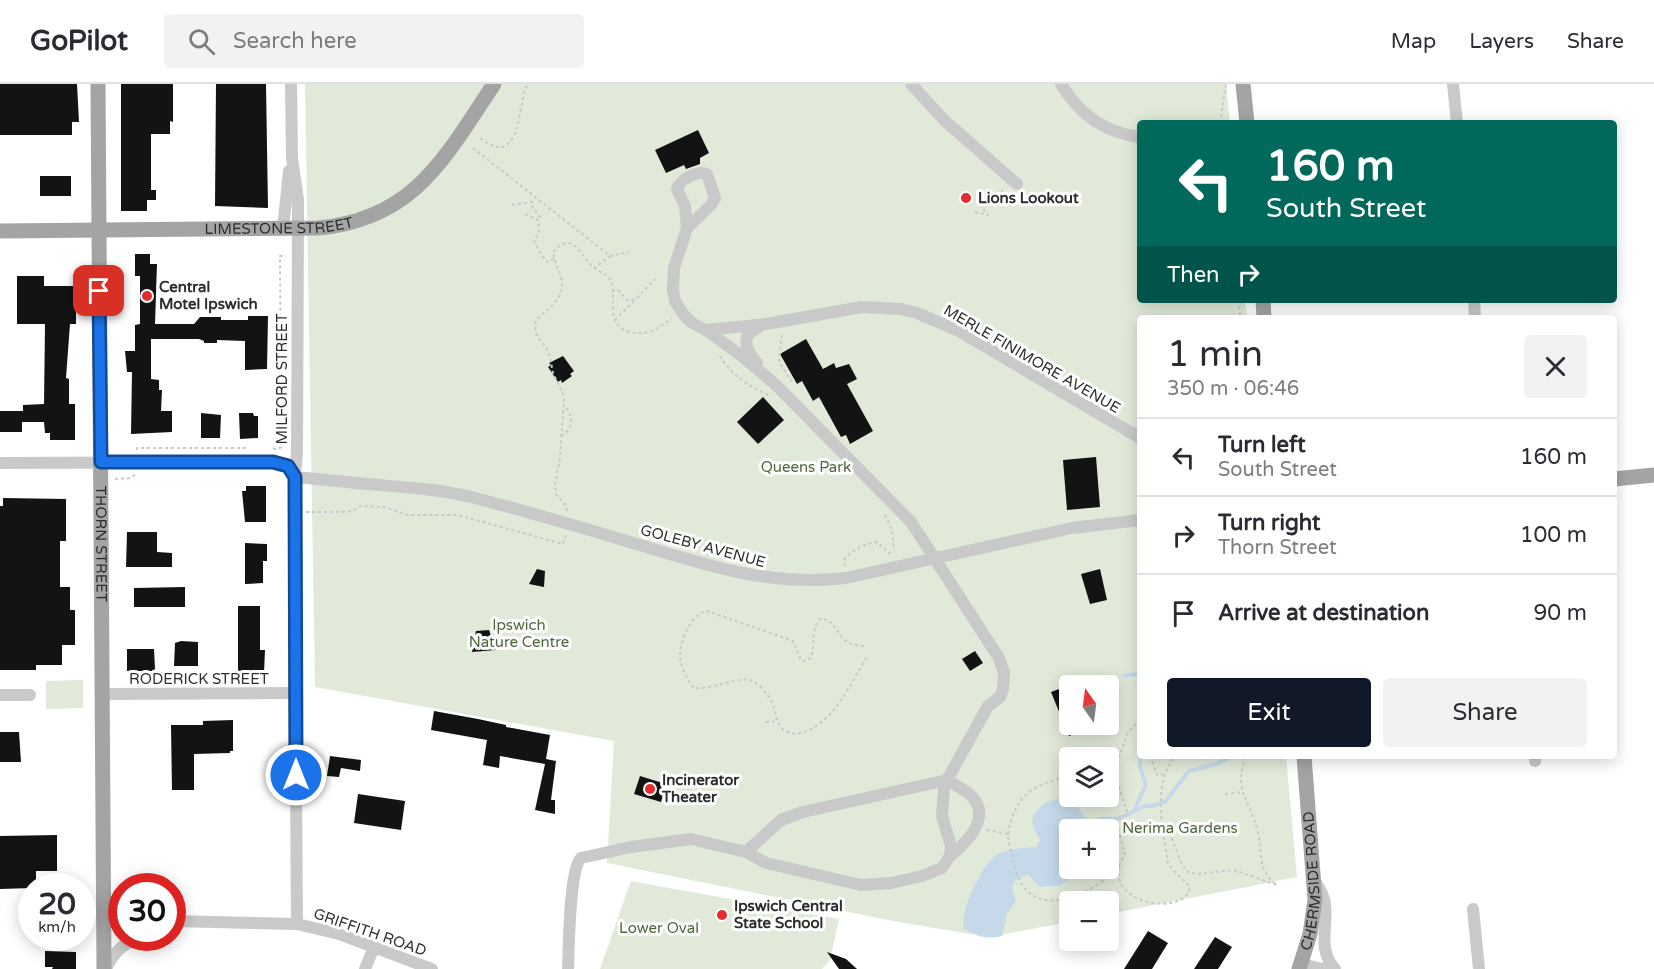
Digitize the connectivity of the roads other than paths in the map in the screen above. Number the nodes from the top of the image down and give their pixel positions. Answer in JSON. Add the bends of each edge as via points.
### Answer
{"nodes":[{"id":1,"x":98,"y":84,"type":"edge"},
{"id":2,"x":291,"y":84,"type":"edge"},
{"id":3,"x":494,"y":84,"type":"edge"},
{"id":4,"x":911,"y":84,"type":"edge"},
{"id":5,"x":1061,"y":84,"type":"edge"},
{"id":6,"x":1244,"y":84,"type":"edge"},
{"id":7,"x":1453,"y":84,"type":"edge"},
{"id":8,"x":1247,"y":120,"type":"edge"},
{"id":9,"x":1457,"y":120,"type":"edge"},
{"id":10,"x":1137,"y":137,"type":"edge"},
{"id":11,"x":292,"y":158,"type":"junction"},
{"id":12,"x":1015,"y":182,"type":"road end"},
{"id":13,"x":687,"y":228,"type":"dead end"},
{"id":14,"x":282,"y":229,"type":"junction"},
{"id":15,"x":298,"y":229,"type":"junction"},
{"id":16,"x":0,"y":231,"type":"edge"},
{"id":17,"x":99,"y":231,"type":"junction"},
{"id":18,"x":766,"y":324,"type":"junction"},
{"id":19,"x":706,"y":330,"type":"junction"},
{"id":20,"x":774,"y":391,"type":"junction"},
{"id":21,"x":1137,"y":436,"type":"edge"},
{"id":22,"x":101,"y":462,"type":"junction"},
{"id":23,"x":0,"y":463,"type":"edge"},
{"id":24,"x":1654,"y":475,"type":"edge"},
{"id":25,"x":295,"y":477,"type":"junction"},
{"id":26,"x":1617,"y":479,"type":"edge"},
{"id":27,"x":1137,"y":520,"type":"edge"},
{"id":28,"x":933,"y":557,"type":"junction"},
{"id":29,"x":296,"y":693,"type":"junction"},
{"id":30,"x":103,"y":694,"type":"junction"},
{"id":31,"x":0,"y":695,"type":"edge"},
{"id":32,"x":30,"y":695,"type":"dead end"},
{"id":33,"x":1304,"y":759,"type":"edge"},
{"id":34,"x":947,"y":780,"type":"junction"},
{"id":35,"x":746,"y":852,"type":"junction"},
{"id":36,"x":950,"y":856,"type":"junction"},
{"id":37,"x":1314,"y":880,"type":"junction"},
{"id":38,"x":1473,"y":909,"type":"dead end"},
{"id":39,"x":104,"y":920,"type":"junction"},
{"id":40,"x":108,"y":920,"type":"edge"},
{"id":41,"x":186,"y":923,"type":"edge"},
{"id":42,"x":297,"y":924,"type":"junction"},
{"id":43,"x":374,"y":947,"type":"junction"},
{"id":44,"x":118,"y":951,"type":"edge"},
{"id":45,"x":1300,"y":966,"type":"edge"},
{"id":46,"x":105,"y":969,"type":"edge"},
{"id":47,"x":365,"y":969,"type":"edge"},
{"id":48,"x":432,"y":969,"type":"edge"},
{"id":49,"x":568,"y":969,"type":"edge"},
{"id":50,"x":1323,"y":969,"type":"edge"},
{"id":51,"x":1335,"y":969,"type":"edge"},
{"id":52,"x":1479,"y":969,"type":"edge"}],
"edges":[{"from":1,"to":17,"type":"main road","name":"THORN STREET"},
{"from":2,"to":11,"type":"street","name":"MILFORD STREET"},
{"from":3,"to":15,"type":"main road","name":"LIMESTONE STREET","via":[[443,161],[405,198],[362,220]]},
{"from":4,"to":12,"type":"street","via":[[945,121]]},
{"from":5,"to":10,"type":"street","via":[[1071,101],[1090,118],[1107,129]]},
{"from":6,"to":8,"type":"main road"},
{"from":7,"to":9,"type":"street"},
{"from":11,"to":14,"type":"street","name":"MILFORD STREET"},
{"from":11,"to":15,"type":"street","name":"MILFORD STREET"},
{"from":13,"to":19,"type":"street","via":[[674,268],[675,301],[692,323]]},
{"from":14,"to":15,"type":"main road","name":"LIMESTONE STREET"},
{"from":14,"to":17,"type":"main road","name":"LIMESTONE STREET"},
{"from":15,"to":25,"type":"street","name":"MILFORD STREET"},
{"from":16,"to":17,"type":"main road","name":"LIMESTONE STREET"},
{"from":17,"to":22,"type":"main road","name":"THORN STREET"},
{"from":18,"to":19,"type":"street","name":"MERLE FINIMORE AVENUE"},
{"from":18,"to":20,"type":"street","via":[[748,334],[747,347]]},
{"from":18,"to":21,"type":"street","name":"MERLE FINIMORE AVENUE","via":[[845,308],[917,313],[959,331]]},
{"from":19,"to":20,"type":"street"},
{"from":20,"to":28,"type":"street","via":[[911,522]]},
{"from":22,"to":23,"type":"street"},
{"from":22,"to":25,"type":"street","via":[[273,462],[288,466]]},
{"from":22,"to":30,"type":"main road","name":"THORN STREET"},
{"from":24,"to":26,"type":"main road"},
{"from":25,"to":28,"type":"street","name":"GOLEBY AVENUE","via":[[444,492],[745,575],[791,581],[847,578]]},
{"from":25,"to":29,"type":"street","name":"MILFORD STREET"},
{"from":27,"to":28,"type":"street","name":"GOLEBY AVENUE","via":[[1072,528]]},
{"from":28,"to":34,"type":"street","via":[[999,658],[1004,673],[1000,697],[988,706]]},
{"from":29,"to":30,"type":"street","name":"RODERICK STREET"},
{"from":29,"to":42,"type":"street","name":"MILFORD STREET"},
{"from":30,"to":39,"type":"main road","name":"THORN STREET"},
{"from":31,"to":32,"type":"street"},
{"from":33,"to":37,"type":"main road","name":"CHERMSIDE ROAD"},
{"from":34,"to":35,"type":"street","via":[[803,812],[781,820]]},
{"from":34,"to":36,"type":"street","via":[[942,816]]},
{"from":34,"to":36,"type":"street","via":[[974,799],[978,809],[972,835]]},
{"from":35,"to":36,"type":"street","via":[[766,863],[861,885],[922,876],[942,868]]},
{"from":35,"to":49,"type":"street","via":[[691,839],[581,858],[572,887]]},
{"from":37,"to":45,"type":"main road","name":"CHERMSIDE ROAD","via":[[1313,922]]},
{"from":37,"to":51,"type":"street","via":[[1325,904],[1324,951]]},
{"from":38,"to":52,"type":"street"},
{"from":39,"to":40,"type":"street"},
{"from":39,"to":46,"type":"main road","name":"THORN STREET"},
{"from":41,"to":42,"type":"street","name":"GRIFFITH ROAD"},
{"from":42,"to":43,"type":"street","name":"GRIFFITH ROAD"},
{"from":43,"to":47,"type":"street"},
{"from":43,"to":48,"type":"street","name":"GRIFFITH ROAD"},
{"from":44,"to":46,"type":"street"},
{"from":45,"to":50,"type":"street"}]}
